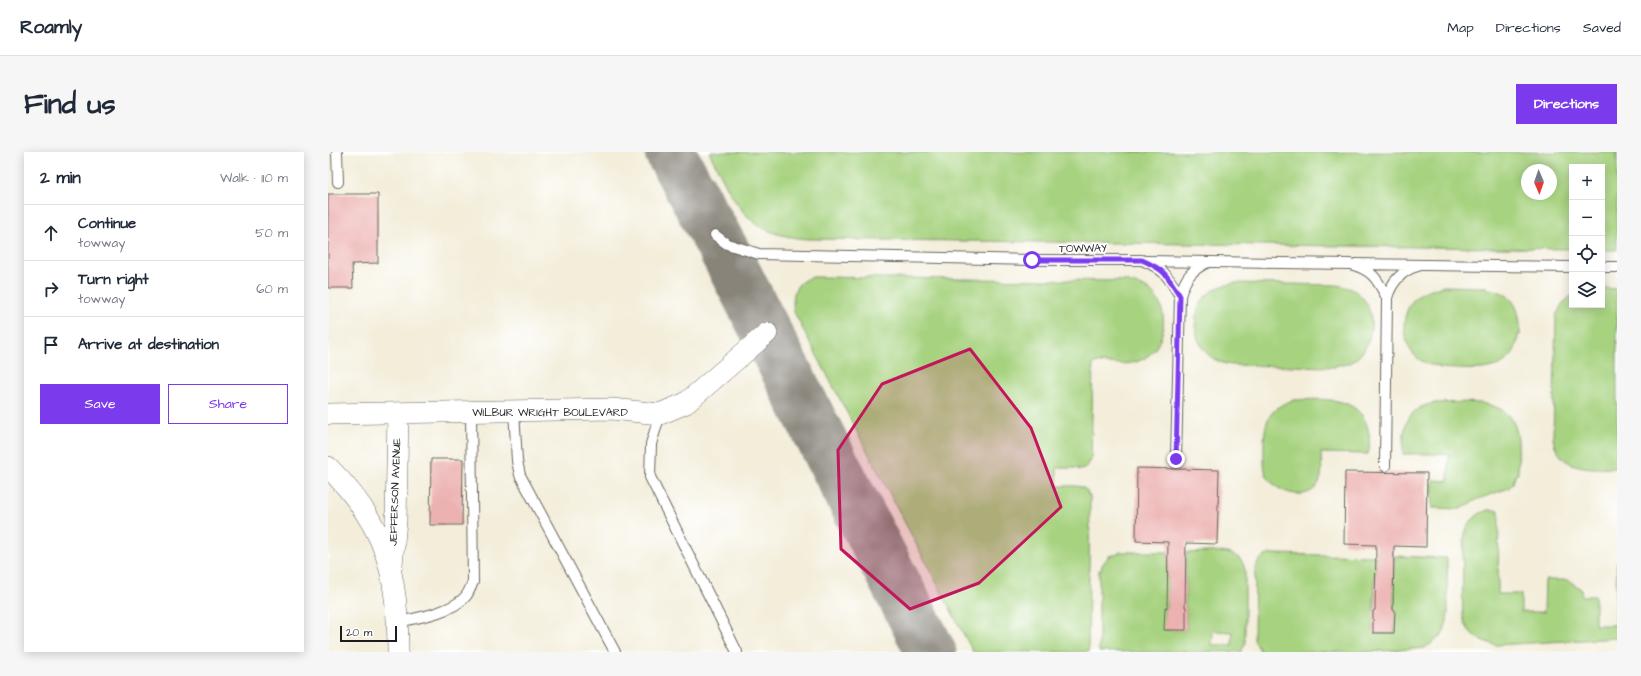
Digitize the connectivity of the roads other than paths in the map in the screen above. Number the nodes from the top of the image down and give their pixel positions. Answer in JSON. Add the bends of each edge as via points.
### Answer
{"nodes":[{"id":1,"x":338,"y":152,"type":"edge"},
{"id":2,"x":338,"y":182,"type":"dead end"},
{"id":3,"x":715,"y":235,"type":"dead end"},
{"id":4,"x":1142,"y":260,"type":"junction"},
{"id":5,"x":1210,"y":262,"type":"junction"},
{"id":6,"x":1350,"y":264,"type":"junction"},
{"id":7,"x":1426,"y":264,"type":"junction"},
{"id":8,"x":1569,"y":267,"type":"edge"},
{"id":9,"x":1605,"y":267,"type":"edge"},
{"id":10,"x":1617,"y":268,"type":"edge"},
{"id":11,"x":1180,"y":296,"type":"junction"},
{"id":12,"x":1387,"y":298,"type":"junction"},
{"id":13,"x":767,"y":333,"type":"dead end"},
{"id":14,"x":514,"y":411,"type":"junction"},
{"id":15,"x":471,"y":412,"type":"junction"},
{"id":16,"x":398,"y":413,"type":"junction"},
{"id":17,"x":328,"y":414,"type":"edge"},
{"id":18,"x":660,"y":414,"type":"junction"},
{"id":19,"x":1176,"y":459,"type":"dead end"},
{"id":20,"x":1385,"y":466,"type":"dead end"},
{"id":21,"x":328,"y":467,"type":"edge"},
{"id":22,"x":391,"y":571,"type":"junction"},
{"id":23,"x":398,"y":622,"type":"junction"},
{"id":24,"x":398,"y":652,"type":"edge"},
{"id":25,"x":615,"y":652,"type":"edge"},
{"id":26,"x":737,"y":652,"type":"edge"}],
"edges":[{"from":1,"to":2,"type":"lane"},
{"from":3,"to":4,"type":"lane","name":"TOWWAY","via":[[727,244],[760,254]]},
{"from":4,"to":5,"type":"lane"},
{"from":4,"to":11,"type":"lane","name":"TOWWAY","via":[[1157,267],[1169,277]]},
{"from":5,"to":6,"type":"lane"},
{"from":5,"to":11,"type":"lane","via":[[1199,267],[1184,281]]},
{"from":6,"to":7,"type":"lane"},
{"from":6,"to":12,"type":"lane","via":[[1370,273],[1379,282]]},
{"from":7,"to":8,"type":"lane"},
{"from":7,"to":12,"type":"lane","via":[[1414,267],[1399,277],[1390,288]]},
{"from":9,"to":10,"type":"lane"},
{"from":11,"to":19,"type":"lane"},
{"from":12,"to":20,"type":"lane"},
{"from":13,"to":18,"type":"street","via":[[686,402]]},
{"from":14,"to":15,"type":"street","name":"WILBUR WRIGHT BOULEVARD"},
{"from":14,"to":18,"type":"street","name":"WILBUR WRIGHT BOULEVARD","via":[[612,409]]},
{"from":14,"to":25,"type":"lane","via":[[520,475]]},
{"from":15,"to":16,"type":"street","name":"WILBUR WRIGHT BOULEVARD"},
{"from":15,"to":23,"type":"lane","via":[[473,582],[466,596],[452,605],[432,614]]},
{"from":16,"to":17,"type":"street","name":"WILBUR WRIGHT BOULEVARD"},
{"from":16,"to":22,"type":"street","name":"JEFFERSON AVENUE","via":[[396,520]]},
{"from":18,"to":26,"type":"lane","via":[[652,444],[650,478]]},
{"from":21,"to":22,"type":"street","name":"JEFFERSON AVENUE","via":[[347,486],[372,522],[384,547]]},
{"from":22,"to":23,"type":"street","name":"JEFFERSON AVENUE"},
{"from":23,"to":24,"type":"street","name":"JEFFERSON AVENUE"}]}
